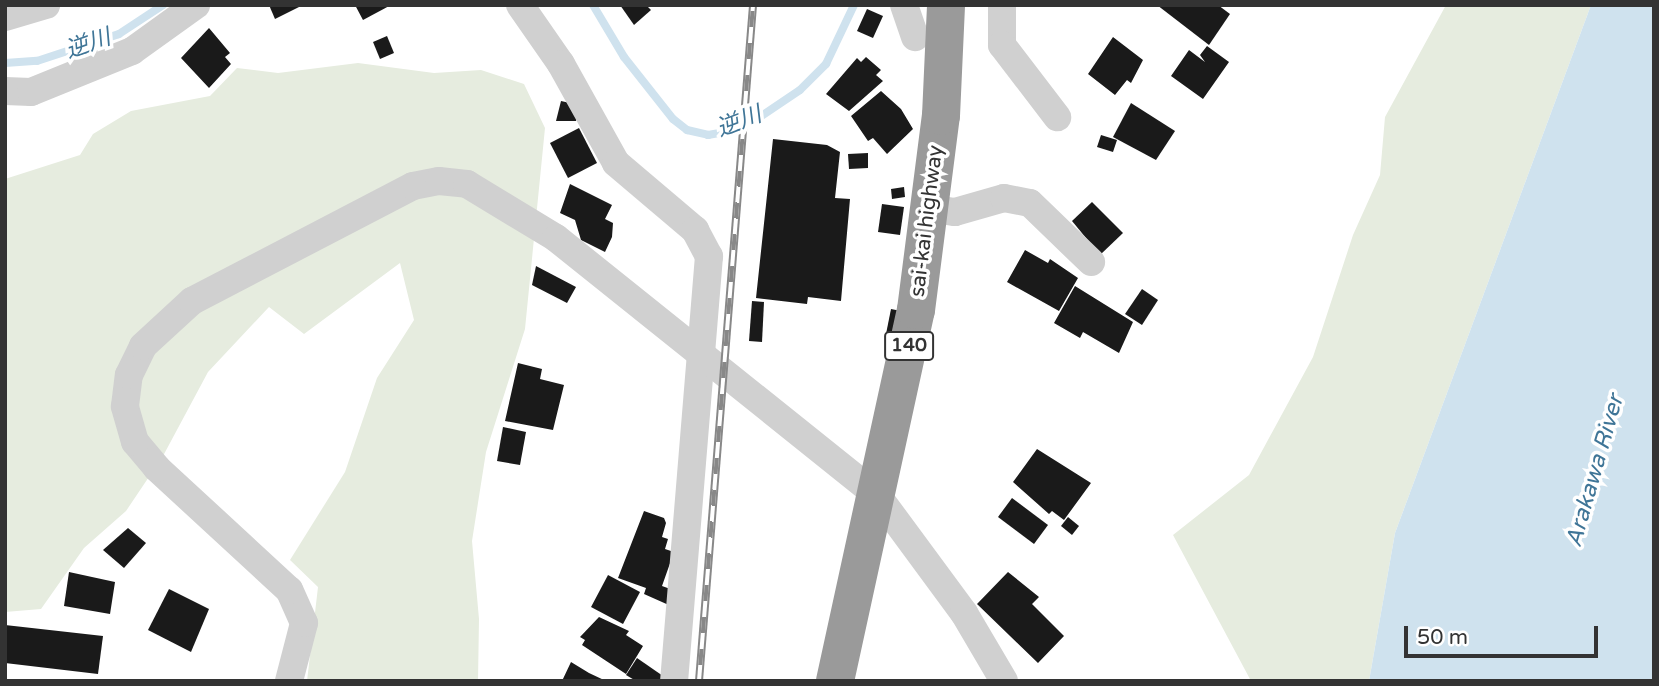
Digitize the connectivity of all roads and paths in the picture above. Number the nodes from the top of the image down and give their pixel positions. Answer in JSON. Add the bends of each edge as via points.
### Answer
{"nodes":[{"id":1,"x":46,"y":5,"type":"edge"},
{"id":2,"x":197,"y":5,"type":"edge"},
{"id":3,"x":520,"y":5,"type":"edge"},
{"id":4,"x":904,"y":5,"type":"edge"},
{"id":5,"x":946,"y":5,"type":"edge"},
{"id":6,"x":1002,"y":5,"type":"edge"},
{"id":7,"x":5,"y":17,"type":"edge"},
{"id":8,"x":915,"y":37,"type":"dead end"},
{"id":9,"x":5,"y":91,"type":"edge"},
{"id":10,"x":1057,"y":117,"type":"dead end"},
{"id":11,"x":929,"y":208,"type":"junction"},
{"id":12,"x":1091,"y":262,"type":"dead end"},
{"id":13,"x":703,"y":358,"type":"junction"},
{"id":14,"x":877,"y":495,"type":"junction"},
{"id":15,"x":289,"y":681,"type":"edge"},
{"id":16,"x":674,"y":681,"type":"edge"},
{"id":17,"x":835,"y":681,"type":"edge"},
{"id":18,"x":1004,"y":681,"type":"edge"}],
"edges":[{"from":1,"to":7,"type":"street"},
{"from":2,"to":9,"type":"street","via":[[132,51],[31,92]]},
{"from":3,"to":13,"type":"street","via":[[561,64],[616,163],[705,244],[709,256]]},
{"from":4,"to":8,"type":"street"},
{"from":5,"to":11,"type":"highway","name":"sai-kai highway","number":"140","via":[[941,116]]},
{"from":6,"to":10,"type":"street","via":[[1002,45]]},
{"from":11,"to":12,"type":"street","via":[[955,212],[1004,198],[1030,204]]},
{"from":11,"to":14,"type":"highway","name":"sai-kai highway","number":"140","via":[[916,310]]},
{"from":13,"to":14,"type":"street"},
{"from":13,"to":15,"type":"street","via":[[545,231],[467,184],[439,181],[413,186],[192,301],[165,322],[143,346],[129,376],[125,405],[135,442],[157,468],[289,590],[304,623]]},
{"from":13,"to":16,"type":"street"},
{"from":14,"to":17,"type":"highway","name":"sai-kai highway","number":"140"},
{"from":14,"to":18,"type":"street","via":[[964,613]]}]}
